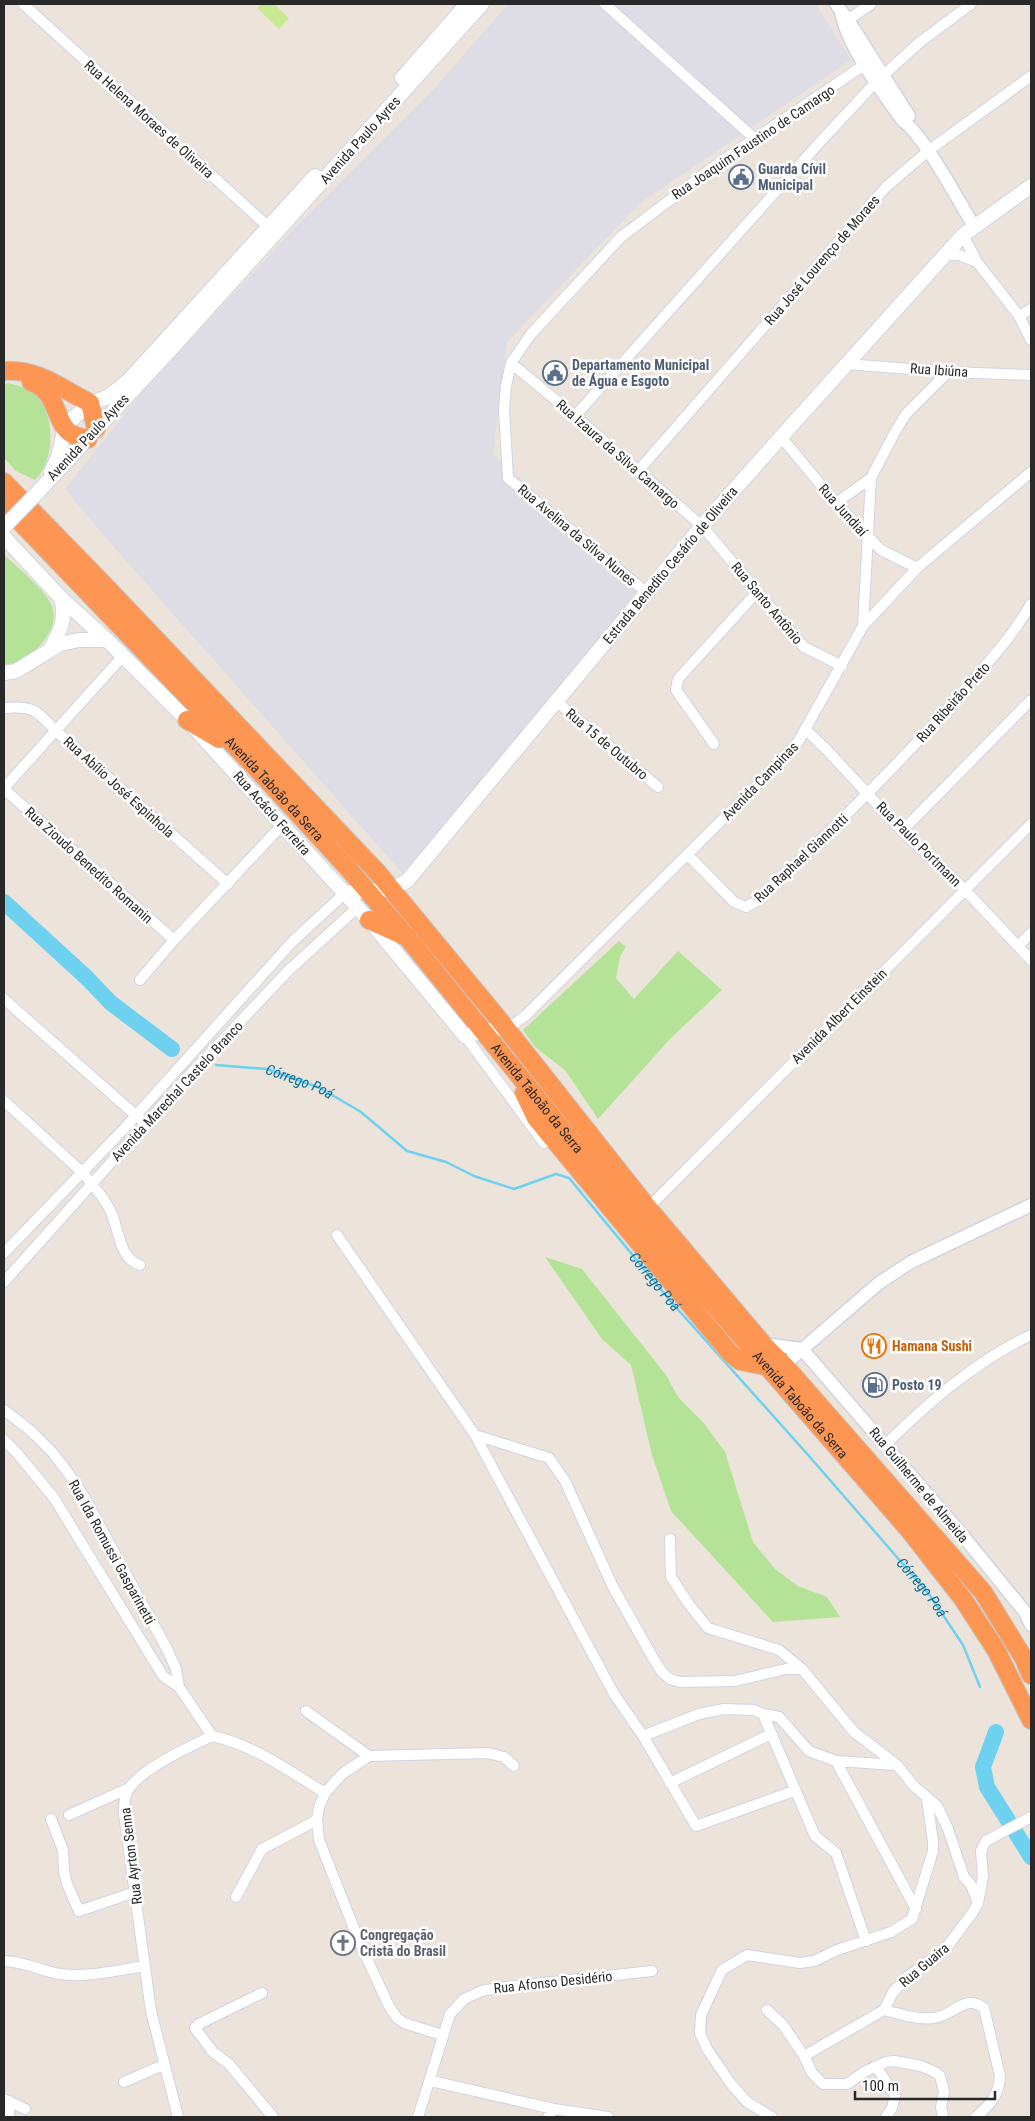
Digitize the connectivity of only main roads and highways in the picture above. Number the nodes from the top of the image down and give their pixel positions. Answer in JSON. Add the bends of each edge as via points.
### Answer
{"nodes":[{"id":1,"x":467,"y":4,"type":"edge"},
{"id":2,"x":482,"y":4,"type":"edge"},
{"id":3,"x":460,"y":29,"type":"junction"},
{"id":4,"x":325,"y":172,"type":"junction"},
{"id":5,"x":1031,"y":186,"type":"edge"},
{"id":6,"x":271,"y":230,"type":"junction"},
{"id":7,"x":4,"y":372,"type":"edge"},
{"id":8,"x":4,"y":380,"type":"edge"},
{"id":9,"x":90,"y":403,"type":"junction"},
{"id":10,"x":65,"y":428,"type":"junction"},
{"id":11,"x":92,"y":434,"type":"junction"},
{"id":12,"x":4,"y":482,"type":"edge"},
{"id":13,"x":42,"y":488,"type":"junction"},
{"id":14,"x":4,"y":505,"type":"edge"},
{"id":15,"x":4,"y":527,"type":"edge"},
{"id":16,"x":4,"y":537,"type":"edge"},
{"id":17,"x":61,"y":598,"type":"junction"},
{"id":18,"x":83,"y":619,"type":"junction"},
{"id":19,"x":61,"y":628,"type":"junction"},
{"id":20,"x":107,"y":640,"type":"junction"},
{"id":21,"x":51,"y":648,"type":"junction"},
{"id":22,"x":4,"y":673,"type":"edge"},
{"id":23,"x":187,"y":720,"type":"junction"},
{"id":24,"x":257,"y":769,"type":"junction"},
{"id":25,"x":398,"y":886,"type":"junction"},
{"id":26,"x":368,"y":892,"type":"junction"},
{"id":27,"x":345,"y":893,"type":"junction"},
{"id":28,"x":363,"y":914,"type":"junction"},
{"id":29,"x":407,"y":937,"type":"junction"},
{"id":30,"x":505,"y":1027,"type":"junction"},
{"id":31,"x":484,"y":1032,"type":"junction"},
{"id":32,"x":775,"y":1366,"type":"junction"},
{"id":33,"x":864,"y":1466,"type":"junction"},
{"id":34,"x":1027,"y":1661,"type":"edge"},
{"id":35,"x":1031,"y":1675,"type":"edge"},
{"id":36,"x":1031,"y":1720,"type":"edge"}],
"edges":[{"from":1,"to":3,"type":"main road","via":[[470,7],[468,15]]},
{"from":1,"to":4,"type":"main road","name":"Avenida Paulo Ayres"},
{"from":2,"to":3,"type":"main road","name":"Avenida Paulo Ayres"},
{"from":3,"to":4,"type":"main road","name":"Avenida Paulo Ayres"},
{"from":4,"to":6,"type":"main road","name":"Avenida Paulo Ayres"},
{"from":5,"to":25,"type":"main road","name":"Estrada Benedito Cesário de Oliveira","via":[[968,231],[944,255],[702,526],[445,837]]},
{"from":6,"to":9,"type":"main road","name":"Avenida Paulo Ayres","via":[[128,381],[108,396]]},
{"from":6,"to":11,"type":"main road","name":"Avenida Paulo Ayres","via":[[172,348]]},
{"from":7,"to":9,"type":"highway","via":[[20,370],[32,373]]},
{"from":8,"to":10,"type":"highway","via":[[22,379],[44,389]]},
{"from":9,"to":10,"type":"main road","name":"Avenida Paulo Ayres"},
{"from":9,"to":11,"type":"highway"},
{"from":10,"to":11,"type":"highway","via":[[74,436]]},
{"from":10,"to":13,"type":"main road","name":"Avenida Paulo Ayres","via":[[58,457]]},
{"from":11,"to":13,"type":"main road","name":"Avenida Paulo Ayres"},
{"from":12,"to":25,"type":"highway","name":"Avenida Taboão da Serra"},
{"from":13,"to":15,"type":"main road","bridge":true},
{"from":14,"to":24,"type":"highway","name":"Avenida Taboão da Serra"},
{"from":16,"to":17,"type":"main road","name":"Rua Acácio Ferreira"},
{"from":17,"to":18,"type":"main road","name":"Rua Acácio Ferreira"},
{"from":17,"to":19,"type":"main road","via":[[64,608]]},
{"from":18,"to":19,"type":"main road"},
{"from":18,"to":20,"type":"main road","name":"Rua Acácio Ferreira"},
{"from":19,"to":21,"type":"main road"},
{"from":20,"to":21,"type":"main road","via":[[79,640]]},
{"from":20,"to":23,"type":"main road","name":"Rua Acácio Ferreira"},
{"from":21,"to":22,"type":"main road","via":[[16,671]]},
{"from":23,"to":24,"type":"highway","via":[[223,742]]},
{"from":23,"to":27,"type":"main road","name":"Rua Acácio Ferreira"},
{"from":24,"to":26,"type":"highway","name":"Avenida Taboão da Serra"},
{"from":25,"to":26,"type":"main road"},
{"from":25,"to":30,"type":"highway","name":"Avenida Taboão da Serra","via":[[403,902]]},
{"from":26,"to":27,"type":"main road"},
{"from":26,"to":29,"type":"highway","name":"Avenida Taboão da Serra"},
{"from":27,"to":28,"type":"main road","name":"Rua Acácio Ferreira"},
{"from":28,"to":29,"type":"highway"},
{"from":28,"to":31,"type":"main road","name":"Rua Acácio Ferreira","via":[[464,1036]]},
{"from":29,"to":31,"type":"highway","name":"Avenida Taboão da Serra"},
{"from":30,"to":31,"type":"main road"},
{"from":30,"to":32,"type":"highway","name":"Avenida Taboão da Serra","via":[[648,1208],[763,1344]]},
{"from":31,"to":32,"type":"highway","name":"Avenida Taboão da Serra","via":[[582,1154]]},
{"from":32,"to":33,"type":"highway","name":"Avenida Taboão da Serra"},
{"from":33,"to":34,"type":"highway","name":"Avenida Taboão da Serra","via":[[983,1592]]},
{"from":33,"to":36,"type":"highway","name":"Avenida Taboão da Serra","via":[[963,1599],[996,1650]]},
{"from":34,"to":35,"type":"highway","name":"Avenida Taboão da Serra"}]}
